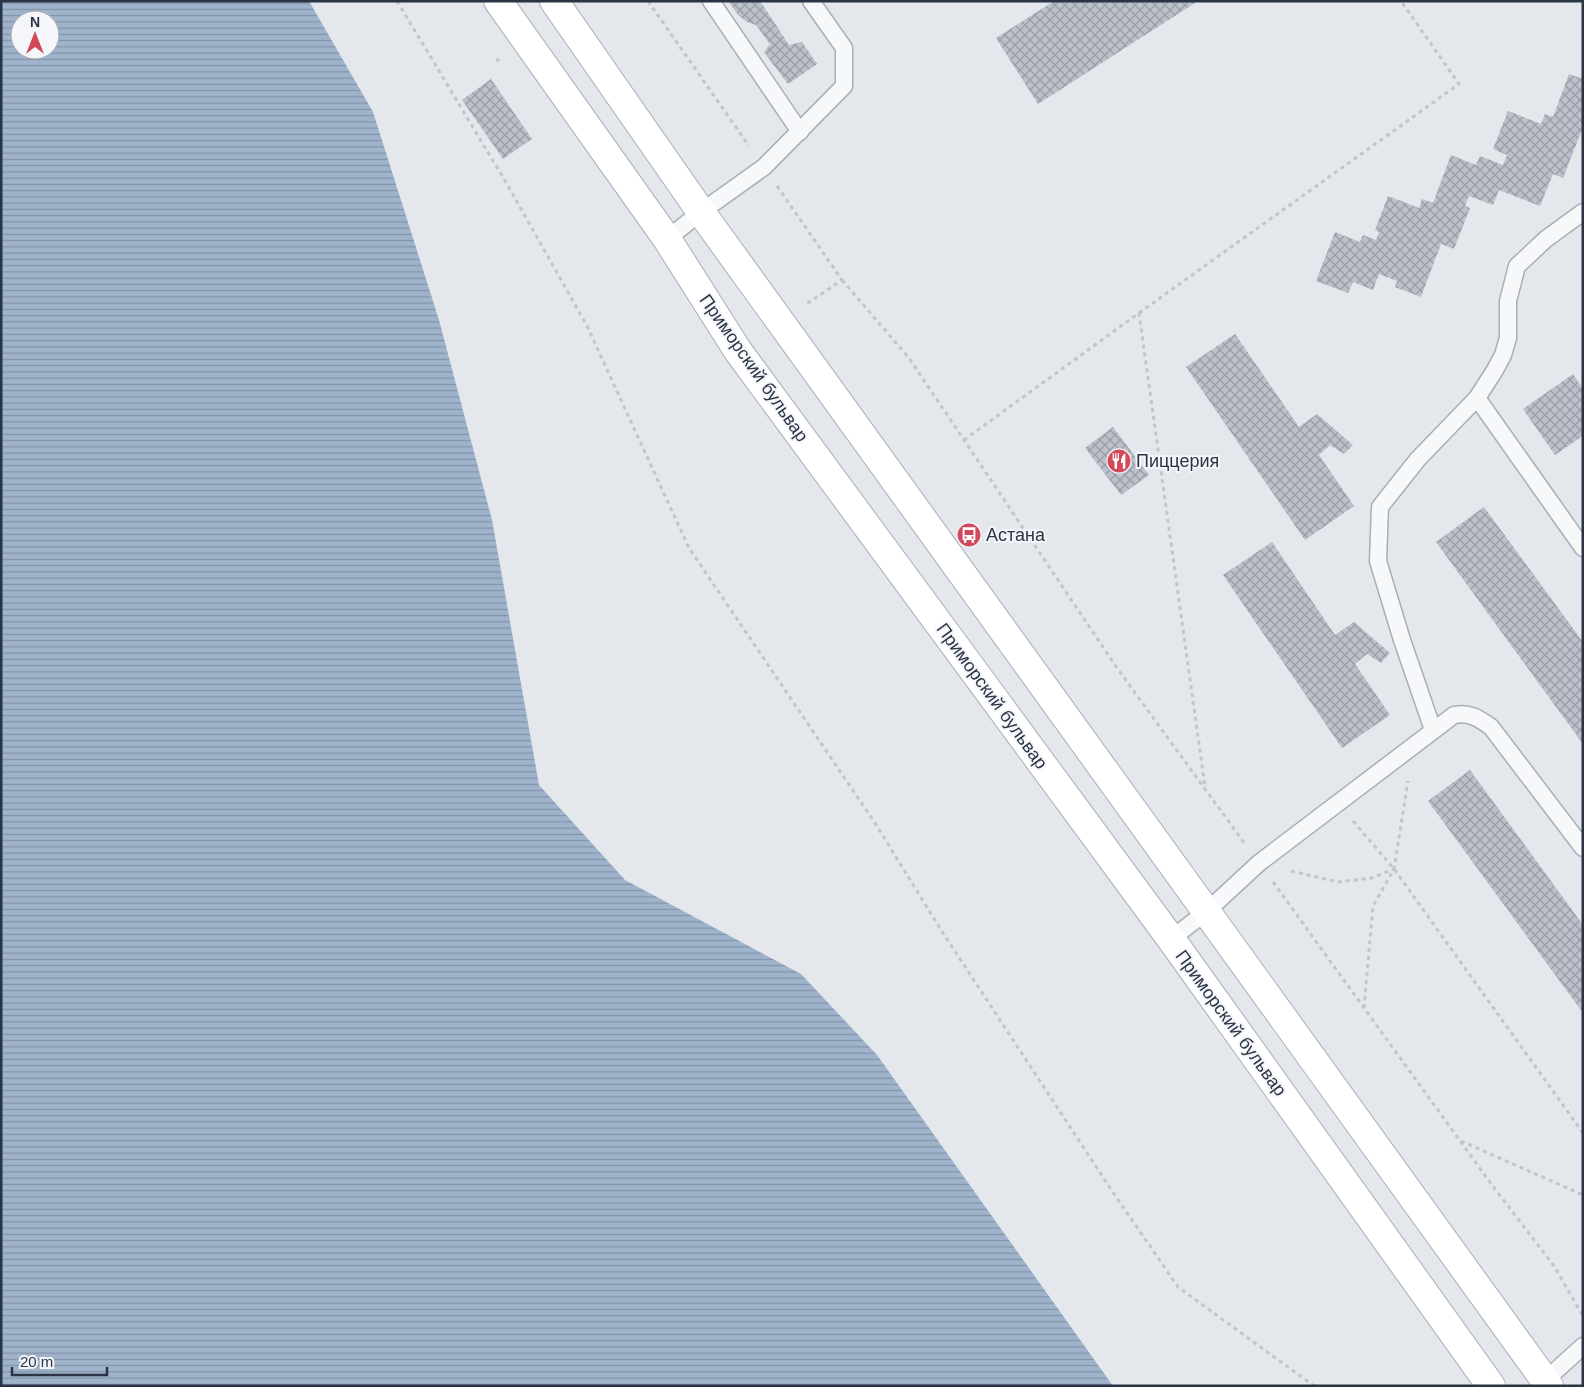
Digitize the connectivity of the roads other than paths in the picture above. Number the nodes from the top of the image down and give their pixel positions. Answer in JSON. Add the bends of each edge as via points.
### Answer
{"nodes":[{"id":1,"x":498,"y":1,"type":"edge"},
{"id":2,"x":554,"y":1,"type":"edge"},
{"id":3,"x":711,"y":1,"type":"edge"},
{"id":4,"x":811,"y":1,"type":"edge"},
{"id":5,"x":800,"y":132,"type":"junction"},
{"id":6,"x":700,"y":212,"type":"junction"},
{"id":7,"x":1583,"y":212,"type":"edge"},
{"id":8,"x":667,"y":239,"type":"junction"},
{"id":9,"x":1477,"y":398,"type":"junction"},
{"id":10,"x":1583,"y":548,"type":"edge"},
{"id":11,"x":1434,"y":730,"type":"junction"},
{"id":12,"x":1583,"y":848,"type":"edge"},
{"id":13,"x":1206,"y":912,"type":"junction"},
{"id":14,"x":1171,"y":939,"type":"junction"},
{"id":15,"x":1583,"y":1346,"type":"edge"},
{"id":16,"x":1544,"y":1384,"type":"edge"},
{"id":17,"x":1491,"y":1386,"type":"edge"}],
"edges":[{"from":1,"to":8,"type":"street","name":"Приморский бульвар"},
{"from":2,"to":6,"type":"street"},
{"from":3,"to":5,"type":"lane"},
{"from":4,"to":5,"type":"lane","via":[[844,48],[844,86]]},
{"from":5,"to":6,"type":"lane","via":[[764,167]]},
{"from":6,"to":8,"type":"lane"},
{"from":6,"to":13,"type":"street"},
{"from":7,"to":9,"type":"lane","via":[[1546,239],[1518,266],[1508,301],[1508,338],[1503,355]]},
{"from":8,"to":14,"type":"street","name":"Приморский бульвар","via":[[738,351]]},
{"from":9,"to":10,"type":"lane"},
{"from":9,"to":11,"type":"lane","via":[[1418,458],[1380,508],[1378,560]]},
{"from":11,"to":12,"type":"lane","via":[[1454,715],[1464,713],[1491,727]]},
{"from":11,"to":13,"type":"lane","via":[[1259,863]]},
{"from":13,"to":14,"type":"lane"},
{"from":13,"to":16,"type":"street"},
{"from":14,"to":17,"type":"street","name":"Приморский бульвар"},
{"from":15,"to":16,"type":"lane"}]}
